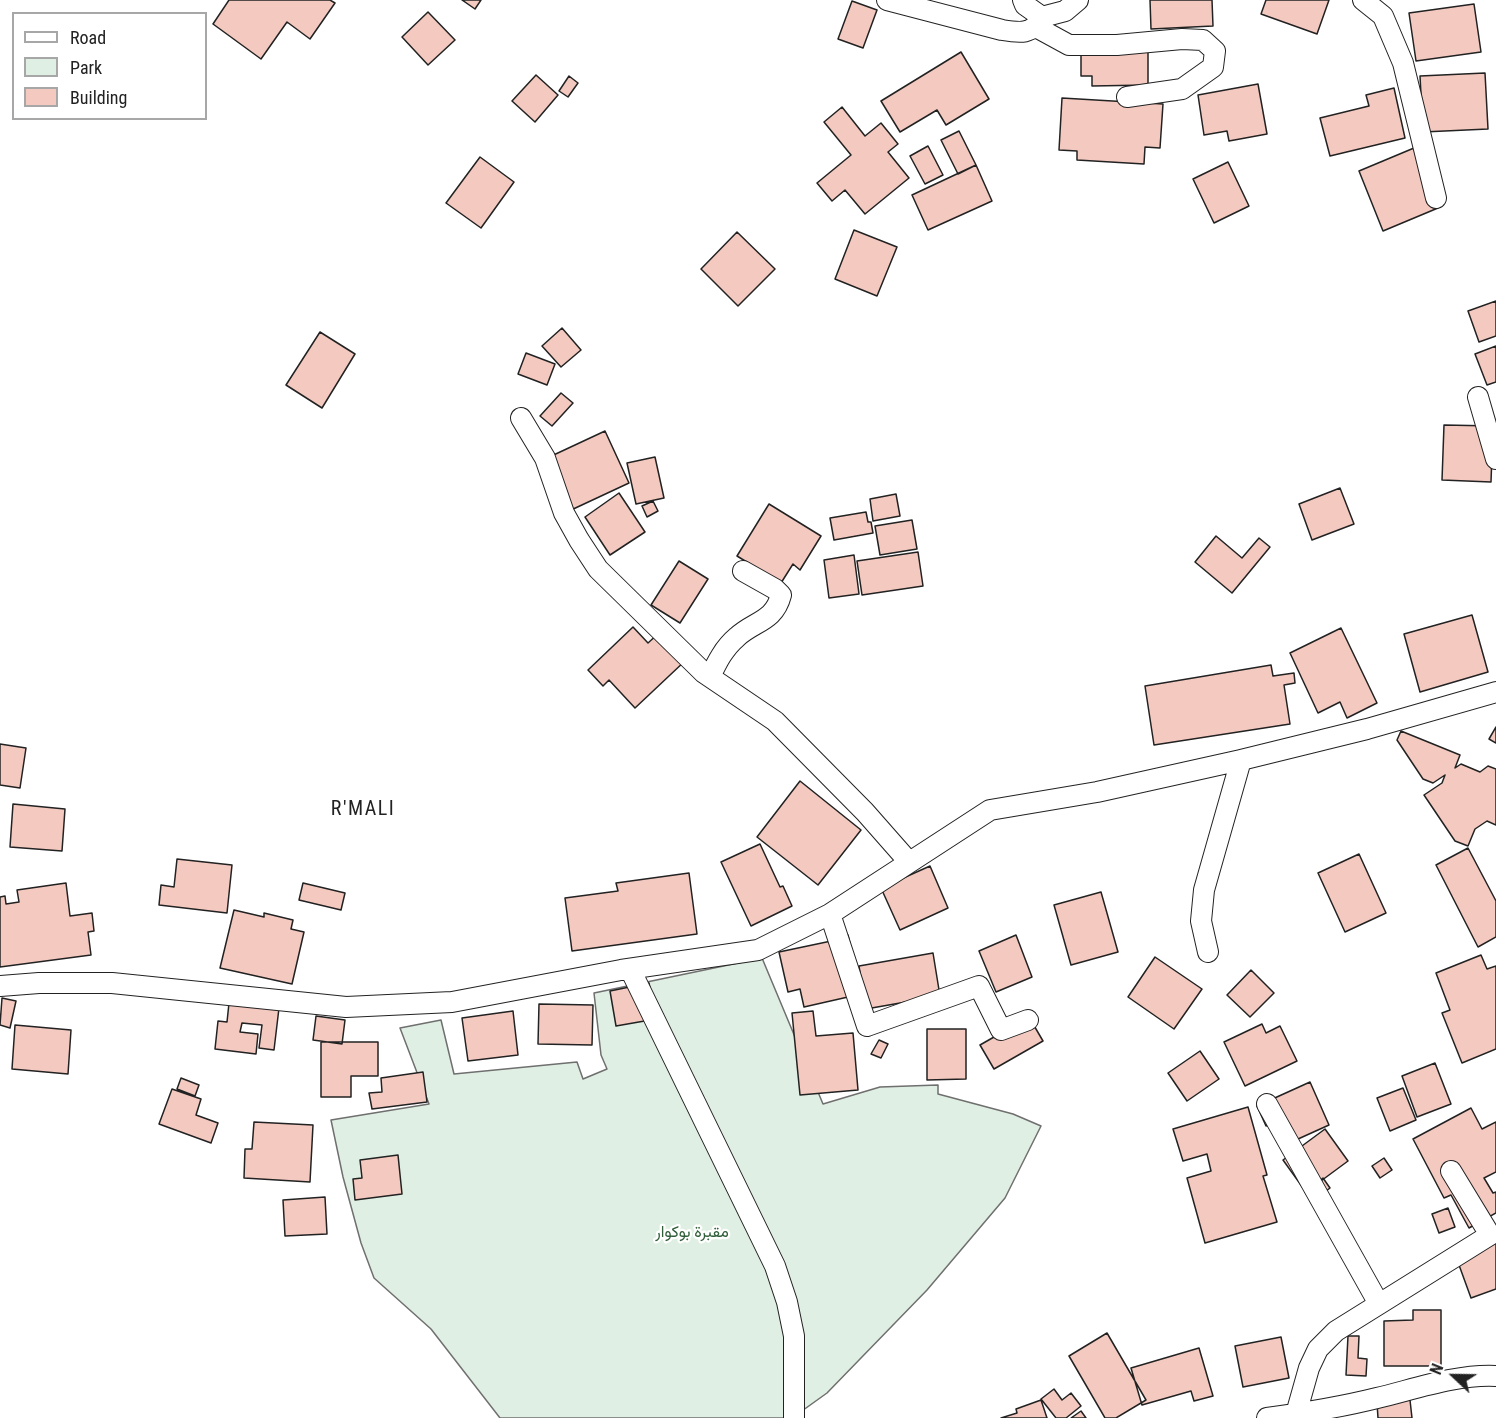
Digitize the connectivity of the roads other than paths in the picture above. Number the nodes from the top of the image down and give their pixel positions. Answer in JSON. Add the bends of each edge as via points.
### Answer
{"nodes":[{"id":1,"x":886,"y":0,"type":"edge"},
{"id":2,"x":1023,"y":0,"type":"edge"},
{"id":3,"x":1078,"y":0,"type":"edge"},
{"id":4,"x":1363,"y":0,"type":"edge"},
{"id":5,"x":1039,"y":22,"type":"junction"},
{"id":6,"x":1127,"y":97,"type":"dead end"},
{"id":7,"x":1436,"y":198,"type":"dead end"},
{"id":8,"x":1478,"y":397,"type":"dead end"},
{"id":9,"x":521,"y":418,"type":"dead end"},
{"id":10,"x":1496,"y":459,"type":"edge"},
{"id":11,"x":743,"y":571,"type":"dead end"},
{"id":12,"x":710,"y":677,"type":"junction"},
{"id":13,"x":1496,"y":692,"type":"edge"},
{"id":14,"x":1240,"y":760,"type":"junction"},
{"id":15,"x":909,"y":862,"type":"junction"},
{"id":16,"x":830,"y":914,"type":"junction"},
{"id":17,"x":1208,"y":952,"type":"dead end"},
{"id":18,"x":630,"y":969,"type":"junction"},
{"id":19,"x":0,"y":986,"type":"edge"},
{"id":20,"x":1028,"y":1020,"type":"dead end"},
{"id":21,"x":1267,"y":1104,"type":"dead end"},
{"id":22,"x":1451,"y":1171,"type":"dead end"},
{"id":23,"x":1379,"y":1304,"type":"junction"},
{"id":24,"x":1496,"y":1376,"type":"edge"},
{"id":25,"x":1296,"y":1414,"type":"junction"},
{"id":26,"x":794,"y":1418,"type":"edge"},
{"id":27,"x":1267,"y":1418,"type":"edge"}],
"edges":[{"from":1,"to":5,"type":"street","via":[[1020,33]]},
{"from":2,"to":5,"type":"street"},
{"from":3,"to":5,"type":"street","via":[[1065,11]]},
{"from":4,"to":7,"type":"street","via":[[1383,16],[1402,63]]},
{"from":5,"to":6,"type":"street","via":[[1069,45],[1182,39],[1203,40],[1215,51],[1213,67],[1182,89]]},
{"from":8,"to":10,"type":"street"},
{"from":9,"to":12,"type":"street","via":[[545,458],[564,513],[598,569]]},
{"from":11,"to":12,"type":"street","via":[[775,589],[781,596],[778,607],[765,620],[738,635],[725,649]]},
{"from":12,"to":15,"type":"street","via":[[775,721]]},
{"from":13,"to":14,"type":"street"},
{"from":14,"to":15,"type":"street","via":[[1097,792],[990,810]]},
{"from":14,"to":17,"type":"street","via":[[1204,890],[1201,921]]},
{"from":15,"to":16,"type":"street"},
{"from":16,"to":18,"type":"street","via":[[758,950]]},
{"from":16,"to":20,"type":"street","via":[[867,1026],[979,986],[1001,1030]]},
{"from":18,"to":19,"type":"street","via":[[452,1002],[346,1006],[112,983]]},
{"from":18,"to":26,"type":"street","via":[[775,1266],[788,1302],[794,1336]]},
{"from":21,"to":23,"type":"street"},
{"from":22,"to":23,"type":"street","via":[[1490,1234]]},
{"from":23,"to":25,"type":"street","via":[[1336,1331],[1318,1349]]},
{"from":24,"to":25,"type":"street","via":[[1448,1381]]},
{"from":25,"to":27,"type":"street"}]}
